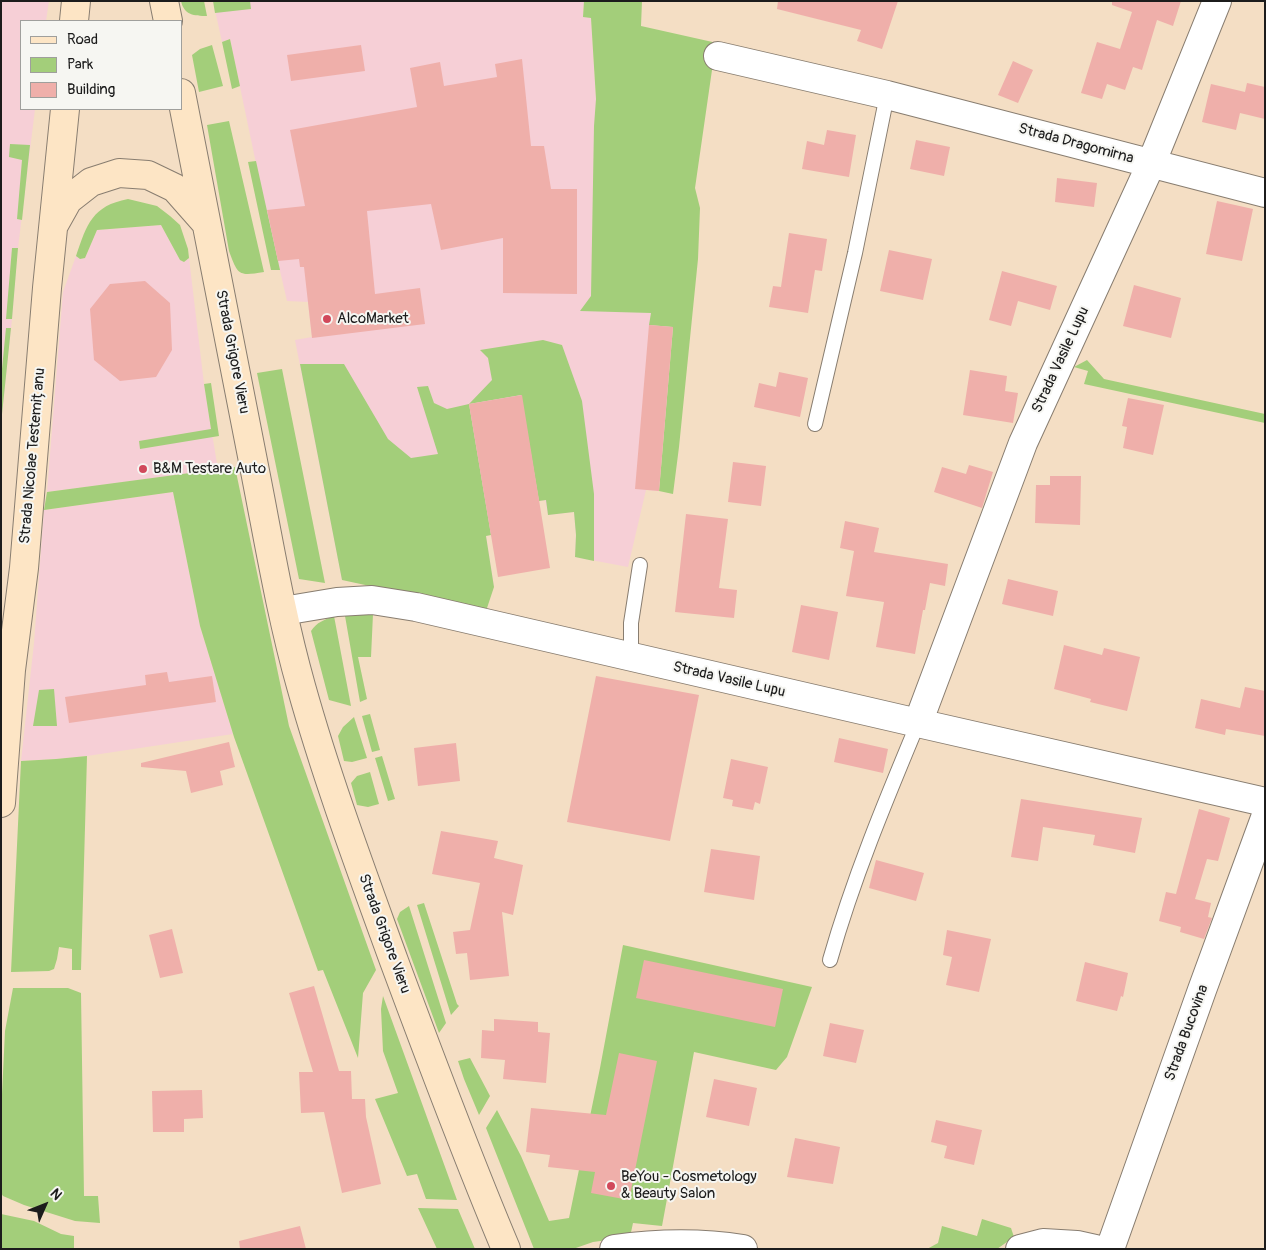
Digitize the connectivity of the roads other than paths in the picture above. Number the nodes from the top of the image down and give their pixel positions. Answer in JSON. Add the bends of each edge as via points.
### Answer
{"nodes":[{"id":1,"x":76,"y":1,"type":"edge"},
{"id":2,"x":164,"y":1,"type":"edge"},
{"id":3,"x":1217,"y":1,"type":"edge"},
{"id":4,"x":74,"y":20,"type":"edge"},
{"id":5,"x":168,"y":20,"type":"edge"},
{"id":6,"x":718,"y":56,"type":"dead end"},
{"id":7,"x":887,"y":95,"type":"junction"},
{"id":8,"x":182,"y":97,"type":"edge"},
{"id":9,"x":65,"y":110,"type":"edge"},
{"id":10,"x":1151,"y":164,"type":"junction"},
{"id":11,"x":1265,"y":192,"type":"edge"},
{"id":12,"x":206,"y":222,"type":"junction"},
{"id":13,"x":53,"y":226,"type":"junction"},
{"id":14,"x":815,"y":424,"type":"dead end"},
{"id":15,"x":640,"y":565,"type":"dead end"},
{"id":16,"x":283,"y":611,"type":"junction"},
{"id":17,"x":631,"y":657,"type":"junction"},
{"id":18,"x":918,"y":723,"type":"junction"},
{"id":19,"x":1265,"y":802,"type":"edge"},
{"id":20,"x":1,"y":803,"type":"edge"},
{"id":21,"x":1265,"y":818,"type":"edge"},
{"id":22,"x":830,"y":960,"type":"dead end"},
{"id":23,"x":506,"y":1249,"type":"edge"},
{"id":24,"x":614,"y":1249,"type":"edge"},
{"id":25,"x":743,"y":1249,"type":"edge"},
{"id":26,"x":1020,"y":1249,"type":"edge"},
{"id":27,"x":1095,"y":1249,"type":"edge"},
{"id":28,"x":1110,"y":1249,"type":"edge"}],
"edges":[{"from":1,"to":4,"type":"street"},
{"from":2,"to":5,"type":"street"},
{"from":3,"to":10,"type":"street","name":"Strada Vasile Lupu"},
{"from":6,"to":7,"type":"street","name":"Strada Dragomirna"},
{"from":7,"to":10,"type":"street","name":"Strada Dragomirna"},
{"from":7,"to":14,"type":"lane","via":[[855,253]]},
{"from":8,"to":12,"type":"street","name":"Strada Grigore Vieru"},
{"from":9,"to":13,"type":"street","name":"Strada Nicolae Testemițanu"},
{"from":10,"to":11,"type":"street","name":"Strada Dragomirna"},
{"from":10,"to":18,"type":"street","name":"Strada Vasile Lupu","via":[[1023,443]]},
{"from":12,"to":13,"type":"street","via":[[175,188],[148,175],[119,173],[90,182],[68,200]]},
{"from":12,"to":16,"type":"street","name":"Strada Grigore Vieru"},
{"from":13,"to":20,"type":"street","name":"Strada Nicolae Testemițanu"},
{"from":15,"to":17,"type":"lane","via":[[631,623]]},
{"from":16,"to":17,"type":"street","via":[[372,600],[416,607]]},
{"from":16,"to":23,"type":"street","name":"Strada Grigore Vieru","via":[[300,684],[351,843],[431,1062]]},
{"from":17,"to":18,"type":"street","name":"Strada Vasile Lupu"},
{"from":18,"to":19,"type":"street"},
{"from":18,"to":22,"type":"lane","name":"Strada Vasile Lupu","via":[[867,846]]},
{"from":21,"to":28,"type":"street","name":"Strada Bucovina"},
{"from":24,"to":25,"type":"street","via":[[674,1244]]},
{"from":26,"to":27,"type":"street","via":[[1044,1243]]}]}
